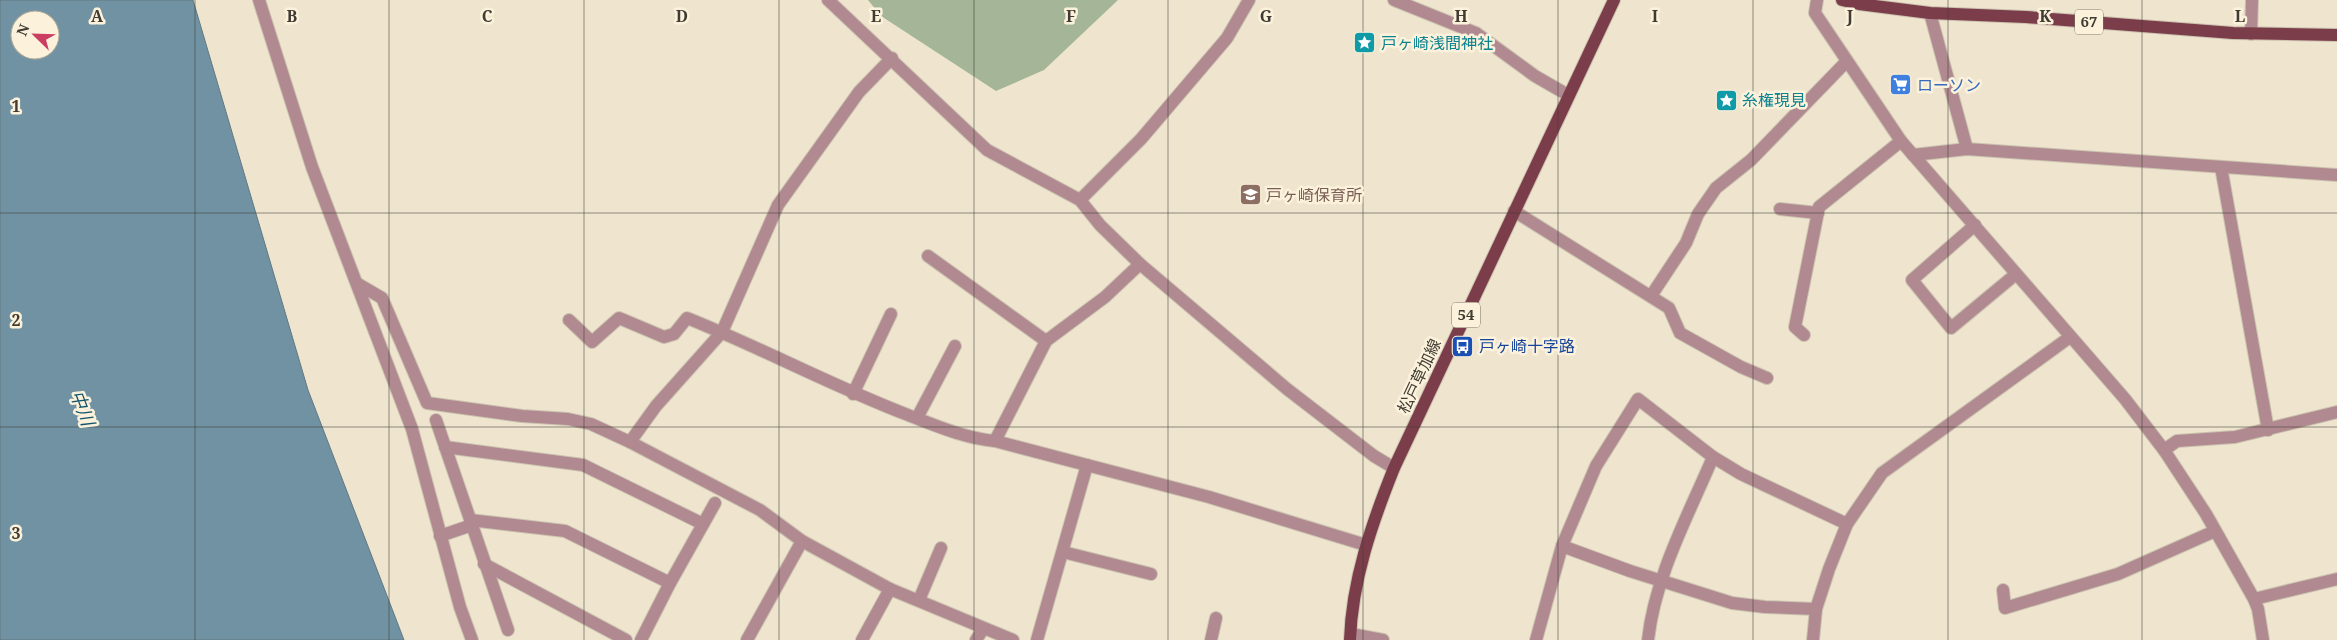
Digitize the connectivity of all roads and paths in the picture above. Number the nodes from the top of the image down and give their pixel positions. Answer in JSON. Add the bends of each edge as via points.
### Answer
{"nodes":[{"id":1,"x":259,"y":0,"type":"edge"},
{"id":2,"x":828,"y":0,"type":"edge"},
{"id":3,"x":1249,"y":0,"type":"edge"},
{"id":4,"x":1614,"y":0,"type":"edge"},
{"id":5,"x":1817,"y":0,"type":"edge"},
{"id":6,"x":1842,"y":0,"type":"edge"},
{"id":7,"x":2252,"y":0,"type":"edge"},
{"id":8,"x":1402,"y":2,"type":"edge"},
{"id":9,"x":1928,"y":8,"type":"edge"},
{"id":10,"x":2251,"y":34,"type":"junction"},
{"id":11,"x":2337,"y":35,"type":"edge"},
{"id":12,"x":892,"y":58,"type":"junction"},
{"id":13,"x":1846,"y":62,"type":"junction"},
{"id":14,"x":1568,"y":95,"type":"junction"},
{"id":15,"x":1901,"y":141,"type":"junction"},
{"id":16,"x":1967,"y":150,"type":"junction"},
{"id":17,"x":1913,"y":155,"type":"junction"},
{"id":18,"x":2222,"y":167,"type":"junction"},
{"id":19,"x":2337,"y":175,"type":"edge"},
{"id":20,"x":1080,"y":200,"type":"junction"},
{"id":21,"x":1780,"y":209,"type":"dead end"},
{"id":22,"x":1514,"y":211,"type":"junction"},
{"id":23,"x":1818,"y":213,"type":"junction"},
{"id":24,"x":1975,"y":225,"type":"junction"},
{"id":25,"x":928,"y":256,"type":"dead end"},
{"id":26,"x":1140,"y":264,"type":"junction"},
{"id":27,"x":2016,"y":274,"type":"junction"},
{"id":28,"x":358,"y":284,"type":"junction"},
{"id":29,"x":1651,"y":296,"type":"junction"},
{"id":30,"x":891,"y":314,"type":"dead end"},
{"id":31,"x":569,"y":320,"type":"dead end"},
{"id":32,"x":722,"y":332,"type":"junction"},
{"id":33,"x":1804,"y":335,"type":"dead end"},
{"id":34,"x":2070,"y":337,"type":"junction"},
{"id":35,"x":1046,"y":341,"type":"junction"},
{"id":36,"x":955,"y":346,"type":"dead end"},
{"id":37,"x":1767,"y":378,"type":"dead end"},
{"id":38,"x":853,"y":394,"type":"junction"},
{"id":39,"x":2337,"y":412,"type":"edge"},
{"id":40,"x":917,"y":418,"type":"junction"},
{"id":41,"x":436,"y":420,"type":"dead end"},
{"id":42,"x":2268,"y":430,"type":"junction"},
{"id":43,"x":995,"y":440,"type":"junction"},
{"id":44,"x":630,"y":442,"type":"junction"},
{"id":45,"x":445,"y":447,"type":"junction"},
{"id":46,"x":2164,"y":450,"type":"junction"},
{"id":47,"x":1713,"y":457,"type":"junction"},
{"id":48,"x":1087,"y":465,"type":"junction"},
{"id":49,"x":1394,"y":468,"type":"junction"},
{"id":50,"x":715,"y":503,"type":"dead end"},
{"id":51,"x":471,"y":523,"type":"junction"},
{"id":52,"x":703,"y":524,"type":"junction"},
{"id":53,"x":1847,"y":524,"type":"junction"},
{"id":54,"x":2215,"y":531,"type":"junction"},
{"id":55,"x":440,"y":536,"type":"junction"},
{"id":56,"x":802,"y":541,"type":"junction"},
{"id":57,"x":1366,"y":544,"type":"junction"},
{"id":58,"x":1562,"y":546,"type":"junction"},
{"id":59,"x":941,"y":548,"type":"dead end"},
{"id":60,"x":1063,"y":552,"type":"junction"},
{"id":61,"x":484,"y":564,"type":"junction"},
{"id":62,"x":1151,"y":574,"type":"dead end"},
{"id":63,"x":1661,"y":580,"type":"junction"},
{"id":64,"x":2337,"y":580,"type":"edge"},
{"id":65,"x":670,"y":583,"type":"junction"},
{"id":66,"x":890,"y":589,"type":"junction"},
{"id":67,"x":2003,"y":590,"type":"dead end"},
{"id":68,"x":2254,"y":599,"type":"junction"},
{"id":69,"x":919,"y":600,"type":"junction"},
{"id":70,"x":1816,"y":609,"type":"junction"},
{"id":71,"x":1216,"y":618,"type":"dead end"},
{"id":72,"x":508,"y":630,"type":"dead end"},
{"id":73,"x":980,"y":634,"type":"edge"},
{"id":74,"x":1350,"y":637,"type":"edge"},
{"id":75,"x":472,"y":640,"type":"edge"},
{"id":76,"x":626,"y":640,"type":"edge"},
{"id":77,"x":641,"y":640,"type":"edge"},
{"id":78,"x":747,"y":640,"type":"edge"},
{"id":79,"x":862,"y":640,"type":"edge"},
{"id":80,"x":1013,"y":640,"type":"edge"},
{"id":81,"x":1037,"y":640,"type":"edge"},
{"id":82,"x":1211,"y":640,"type":"edge"},
{"id":83,"x":1383,"y":640,"type":"edge"},
{"id":84,"x":1536,"y":640,"type":"edge"},
{"id":85,"x":1648,"y":640,"type":"edge"},
{"id":86,"x":1813,"y":640,"type":"edge"},
{"id":87,"x":2263,"y":640,"type":"edge"}],
"edges":[{"from":1,"to":28,"type":"street","via":[[312,167]]},
{"from":2,"to":12,"type":"street"},
{"from":3,"to":20,"type":"street","via":[[1227,38],[1141,140]]},
{"from":4,"to":14,"type":"main road","name":"松戸草加線","number":"54"},
{"from":5,"to":13,"type":"street","via":[[1815,13]]},
{"from":6,"to":9,"type":"main road","number":"67"},
{"from":7,"to":10,"type":"street"},
{"from":8,"to":14,"type":"street","via":[[1476,33],[1535,76]]},
{"from":9,"to":10,"type":"main road","number":"67"},
{"from":9,"to":16,"type":"street"},
{"from":10,"to":11,"type":"main road","number":"67"},
{"from":12,"to":20,"type":"street","via":[[987,150]]},
{"from":12,"to":32,"type":"street","via":[[859,92],[778,205]]},
{"from":13,"to":15,"type":"street"},
{"from":13,"to":29,"type":"street","via":[[1751,160],[1716,188]]},
{"from":14,"to":22,"type":"main road","name":"松戸草加線","number":"54"},
{"from":15,"to":17,"type":"street"},
{"from":15,"to":23,"type":"street","via":[[1819,207]]},
{"from":16,"to":17,"type":"street"},
{"from":16,"to":18,"type":"street"},
{"from":17,"to":24,"type":"street"},
{"from":18,"to":19,"type":"street"},
{"from":18,"to":42,"type":"street"},
{"from":20,"to":26,"type":"street","via":[[1100,225]]},
{"from":21,"to":23,"type":"street"},
{"from":22,"to":29,"type":"street"},
{"from":22,"to":49,"type":"main road","name":"松戸草加線","number":"54"},
{"from":23,"to":33,"type":"street","via":[[1794,327]]},
{"from":24,"to":27,"type":"street"},
{"from":24,"to":27,"type":"street","via":[[1912,280],[1950,328]]},
{"from":25,"to":35,"type":"street"},
{"from":26,"to":35,"type":"street","via":[[1105,297]]},
{"from":26,"to":49,"type":"street","via":[[1287,389]]},
{"from":27,"to":34,"type":"street"},
{"from":28,"to":44,"type":"street","via":[[382,298],[427,404],[568,419],[591,424]]},
{"from":28,"to":55,"type":"street","via":[[412,429]]},
{"from":29,"to":37,"type":"street","via":[[1669,308],[1680,333]]},
{"from":30,"to":38,"type":"street"},
{"from":31,"to":32,"type":"street","via":[[592,342],[619,318],[664,337],[674,334],[687,318]]},
{"from":32,"to":38,"type":"street"},
{"from":32,"to":44,"type":"street","via":[[656,406]]},
{"from":34,"to":46,"type":"street","via":[[2126,399]]},
{"from":34,"to":53,"type":"street","via":[[1882,473]]},
{"from":35,"to":43,"type":"street"},
{"from":36,"to":40,"type":"street"},
{"from":38,"to":40,"type":"street"},
{"from":39,"to":42,"type":"street"},
{"from":40,"to":43,"type":"street","via":[[972,438]]},
{"from":41,"to":45,"type":"street"},
{"from":42,"to":46,"type":"street","via":[[2234,437],[2177,441]]},
{"from":43,"to":48,"type":"street"},
{"from":44,"to":56,"type":"street","via":[[760,510]]},
{"from":45,"to":51,"type":"street"},
{"from":45,"to":52,"type":"street","via":[[583,465]]},
{"from":46,"to":54,"type":"street"},
{"from":47,"to":53,"type":"street","via":[[1741,474]]},
{"from":47,"to":58,"type":"street","via":[[1638,399],[1596,466]]},
{"from":47,"to":63,"type":"street"},
{"from":48,"to":57,"type":"street"},
{"from":48,"to":60,"type":"street"},
{"from":49,"to":57,"type":"main road","name":"松戸草加線","number":"54"},
{"from":50,"to":52,"type":"street"},
{"from":51,"to":55,"type":"street"},
{"from":51,"to":61,"type":"street"},
{"from":51,"to":65,"type":"street","via":[[565,531]]},
{"from":52,"to":65,"type":"street"},
{"from":53,"to":70,"type":"street"},
{"from":54,"to":67,"type":"street","via":[[2118,574],[2005,608]]},
{"from":54,"to":68,"type":"street"},
{"from":55,"to":75,"type":"street"},
{"from":56,"to":66,"type":"street"},
{"from":56,"to":78,"type":"street"},
{"from":57,"to":74,"type":"main road","name":"松戸草加線","number":"54","via":[[1356,586]]},
{"from":58,"to":63,"type":"street"},
{"from":58,"to":84,"type":"street"},
{"from":59,"to":69,"type":"street"},
{"from":60,"to":62,"type":"street"},
{"from":60,"to":81,"type":"street"},
{"from":61,"to":72,"type":"street"},
{"from":61,"to":76,"type":"street"},
{"from":63,"to":70,"type":"street","via":[[1732,603]]},
{"from":63,"to":85,"type":"street","via":[[1650,616]]},
{"from":64,"to":68,"type":"street"},
{"from":65,"to":77,"type":"street"},
{"from":66,"to":69,"type":"street"},
{"from":66,"to":79,"type":"street"},
{"from":68,"to":87,"type":"street"},
{"from":69,"to":73,"type":"street"},
{"from":70,"to":86,"type":"street"},
{"from":71,"to":82,"type":"street"},
{"from":73,"to":80,"type":"street"},
{"from":74,"to":83,"type":"street"}]}
